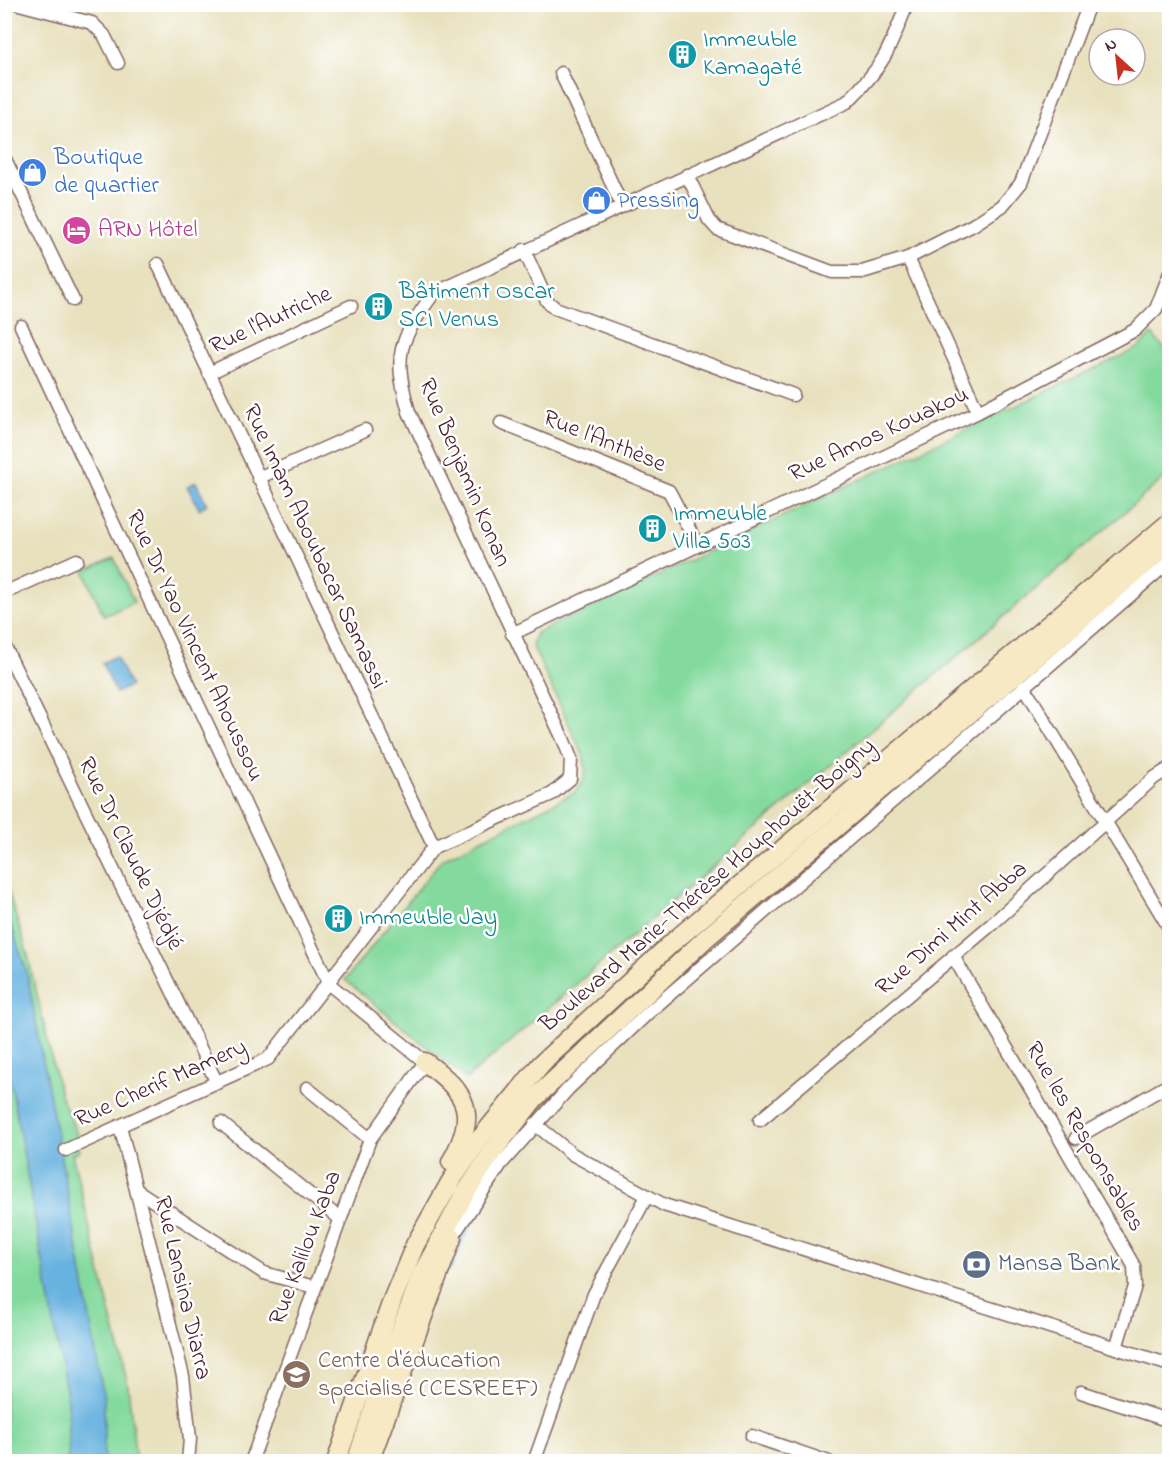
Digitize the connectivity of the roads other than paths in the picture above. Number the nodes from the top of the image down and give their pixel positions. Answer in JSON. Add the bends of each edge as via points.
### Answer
{"nodes":[{"id":1,"x":20,"y":4,"type":"edge"},
{"id":2,"x":907,"y":4,"type":"edge"},
{"id":3,"x":1089,"y":4,"type":"edge"},
{"id":4,"x":118,"y":63,"type":"dead end"},
{"id":5,"x":561,"y":74,"type":"dead end"},
{"id":6,"x":4,"y":157,"type":"edge"},
{"id":7,"x":687,"y":175,"type":"junction"},
{"id":8,"x":622,"y":207,"type":"junction"},
{"id":9,"x":524,"y":250,"type":"junction"},
{"id":10,"x":908,"y":258,"type":"junction"},
{"id":11,"x":158,"y":264,"type":"dead end"},
{"id":12,"x":1170,"y":273,"type":"edge"},
{"id":13,"x":73,"y":300,"type":"dead end"},
{"id":14,"x":351,"y":306,"type":"dead end"},
{"id":15,"x":21,"y":326,"type":"dead end"},
{"id":16,"x":209,"y":373,"type":"junction"},
{"id":17,"x":793,"y":395,"type":"dead end"},
{"id":18,"x":978,"y":412,"type":"junction"},
{"id":19,"x":501,"y":423,"type":"dead end"},
{"id":20,"x":366,"y":430,"type":"dead end"},
{"id":21,"x":258,"y":478,"type":"junction"},
{"id":22,"x":1170,"y":522,"type":"edge"},
{"id":23,"x":1170,"y":543,"type":"edge"},
{"id":24,"x":697,"y":544,"type":"junction"},
{"id":25,"x":77,"y":560,"type":"dead end"},
{"id":26,"x":1170,"y":561,"type":"edge"},
{"id":27,"x":4,"y":593,"type":"edge"},
{"id":28,"x":512,"y":634,"type":"junction"},
{"id":29,"x":4,"y":645,"type":"edge"},
{"id":30,"x":1024,"y":686,"type":"junction"},
{"id":31,"x":1170,"y":768,"type":"edge"},
{"id":32,"x":1106,"y":822,"type":"junction"},
{"id":33,"x":434,"y":847,"type":"junction"},
{"id":34,"x":1170,"y":929,"type":"edge"},
{"id":35,"x":954,"y":956,"type":"junction"},
{"id":36,"x":329,"y":984,"type":"junction"},
{"id":37,"x":425,"y":1062,"type":"junction"},
{"id":38,"x":217,"y":1083,"type":"junction"},
{"id":39,"x":1170,"y":1084,"type":"edge"},
{"id":40,"x":307,"y":1088,"type":"dead end"},
{"id":41,"x":760,"y":1120,"type":"dead end"},
{"id":42,"x":221,"y":1123,"type":"dead end"},
{"id":43,"x":535,"y":1125,"type":"junction"},
{"id":44,"x":120,"y":1126,"type":"junction"},
{"id":45,"x":1076,"y":1138,"type":"dead end"},
{"id":46,"x":370,"y":1139,"type":"junction"},
{"id":47,"x":66,"y":1150,"type":"dead end"},
{"id":48,"x":138,"y":1191,"type":"junction"},
{"id":49,"x":647,"y":1196,"type":"junction"},
{"id":50,"x":339,"y":1218,"type":"junction"},
{"id":51,"x":455,"y":1232,"type":"junction"},
{"id":52,"x":415,"y":1245,"type":"junction"},
{"id":53,"x":422,"y":1274,"type":"junction"},
{"id":54,"x":314,"y":1287,"type":"junction"},
{"id":55,"x":1116,"y":1348,"type":"junction"},
{"id":56,"x":1170,"y":1365,"type":"edge"},
{"id":57,"x":1081,"y":1392,"type":"dead end"},
{"id":58,"x":1170,"y":1421,"type":"edge"},
{"id":59,"x":752,"y":1436,"type":"dead end"},
{"id":60,"x":188,"y":1461,"type":"edge"},
{"id":61,"x":250,"y":1461,"type":"edge"},
{"id":62,"x":336,"y":1461,"type":"edge"},
{"id":63,"x":356,"y":1461,"type":"edge"},
{"id":64,"x":369,"y":1461,"type":"edge"},
{"id":65,"x":534,"y":1461,"type":"edge"},
{"id":66,"x":829,"y":1461,"type":"edge"}],
"edges":[{"from":1,"to":4,"type":"street","via":[[92,23],[104,35]]},
{"from":2,"to":7,"type":"street","name":"Rue Benjamin Konan","via":[[889,52],[874,76],[847,102]]},
{"from":3,"to":10,"type":"street","via":[[1021,183],[1002,206],[983,219]]},
{"from":5,"to":8,"type":"street"},
{"from":6,"to":13,"type":"street"},
{"from":7,"to":8,"type":"street","name":"Rue Benjamin Konan"},
{"from":7,"to":10,"type":"street","via":[[709,220],[728,235],[832,272],[862,272]]},
{"from":8,"to":9,"type":"street","name":"Rue Benjamin Konan"},
{"from":9,"to":17,"type":"street","via":[[547,302],[555,308]]},
{"from":9,"to":28,"type":"street","name":"Rue Benjamin Konan","via":[[433,294],[405,340],[399,374],[409,412]]},
{"from":10,"to":18,"type":"street"},
{"from":11,"to":16,"type":"street","name":"Rue Imam Aboubacar Samassi"},
{"from":12,"to":18,"type":"street","name":"Rue Amos Kouakou","via":[[1156,309],[1135,330]]},
{"from":14,"to":16,"type":"street","name":"Rue l'Autriche"},
{"from":15,"to":36,"type":"street","name":"Rue Dr Yao Vincent Ahoussou"},
{"from":16,"to":21,"type":"street","name":"Rue Imam Aboubacar Samassi"},
{"from":18,"to":24,"type":"street","name":"Rue Amos Kouakou"},
{"from":19,"to":24,"type":"street","name":"Rue l'Anthèse","via":[[669,491]]},
{"from":20,"to":21,"type":"street"},
{"from":21,"to":33,"type":"street","name":"Rue Imam Aboubacar Samassi"},
{"from":22,"to":52,"type":"main road","name":"Boulevard Marie-Thérèse Houphouët-Boigny","via":[[674,941],[565,1041],[502,1108],[478,1140]]},
{"from":23,"to":53,"type":"main road","name":"Boulevard Marie-Thérèse Houphouët-Boigny","via":[[705,939],[556,1075],[493,1150]]},
{"from":24,"to":28,"type":"street","name":"Rue Amos Kouakou"},
{"from":25,"to":27,"type":"street"},
{"from":26,"to":30,"type":"street"},
{"from":28,"to":33,"type":"street","name":"Rue Cherif Mamery","via":[[572,759],[572,774],[552,794]]},
{"from":29,"to":38,"type":"street","name":"Rue Dr Claude Djédjé"},
{"from":30,"to":32,"type":"street"},
{"from":30,"to":43,"type":"street","via":[[648,1013]]},
{"from":31,"to":32,"type":"street","name":"Rue Dimi Mint Abba"},
{"from":32,"to":34,"type":"street"},
{"from":32,"to":35,"type":"street","name":"Rue Dimi Mint Abba"},
{"from":33,"to":36,"type":"street","name":"Rue Cherif Mamery"},
{"from":35,"to":41,"type":"street","name":"Rue Dimi Mint Abba"},
{"from":35,"to":55,"type":"street","name":"Rue les Responsables","via":[[1134,1266],[1135,1286]]},
{"from":36,"to":37,"type":"street"},
{"from":36,"to":38,"type":"street","name":"Rue Cherif Mamery","via":[[268,1059]]},
{"from":37,"to":46,"type":"street","name":"Rue Kalilou Kaba"},
{"from":37,"to":52,"type":"main road","via":[[456,1088],[464,1101],[468,1121],[463,1140],[421,1218]]},
{"from":38,"to":44,"type":"street","name":"Rue Cherif Mamery"},
{"from":39,"to":45,"type":"street"},
{"from":40,"to":46,"type":"street"},
{"from":42,"to":50,"type":"street"},
{"from":43,"to":49,"type":"street","via":[[572,1154]]},
{"from":43,"to":51,"type":"street","via":[[501,1164]]},
{"from":44,"to":47,"type":"street","name":"Rue Cherif Mamery"},
{"from":44,"to":48,"type":"street","name":"Rue Lansina Diarra"},
{"from":46,"to":50,"type":"street","name":"Rue Kalilou Kaba"},
{"from":48,"to":54,"type":"street","via":[[264,1273]]},
{"from":48,"to":60,"type":"street","name":"Rue Lansina Diarra","via":[[183,1376],[190,1438]]},
{"from":49,"to":55,"type":"street","via":[[712,1222]]},
{"from":49,"to":65,"type":"street","via":[[594,1294]]},
{"from":50,"to":54,"type":"street","name":"Rue Kalilou Kaba"},
{"from":51,"to":53,"type":"street"},
{"from":51,"to":64,"type":"main road"},
{"from":52,"to":62,"type":"main road","name":"Boulevard Marie-Thérèse Houphouët-Boigny"},
{"from":53,"to":63,"type":"main road","name":"Boulevard Marie-Thérèse Houphouët-Boigny"},
{"from":54,"to":61,"type":"street","name":"Rue Kalilou Kaba"},
{"from":55,"to":56,"type":"street"},
{"from":57,"to":58,"type":"street"},
{"from":59,"to":66,"type":"street"}]}
